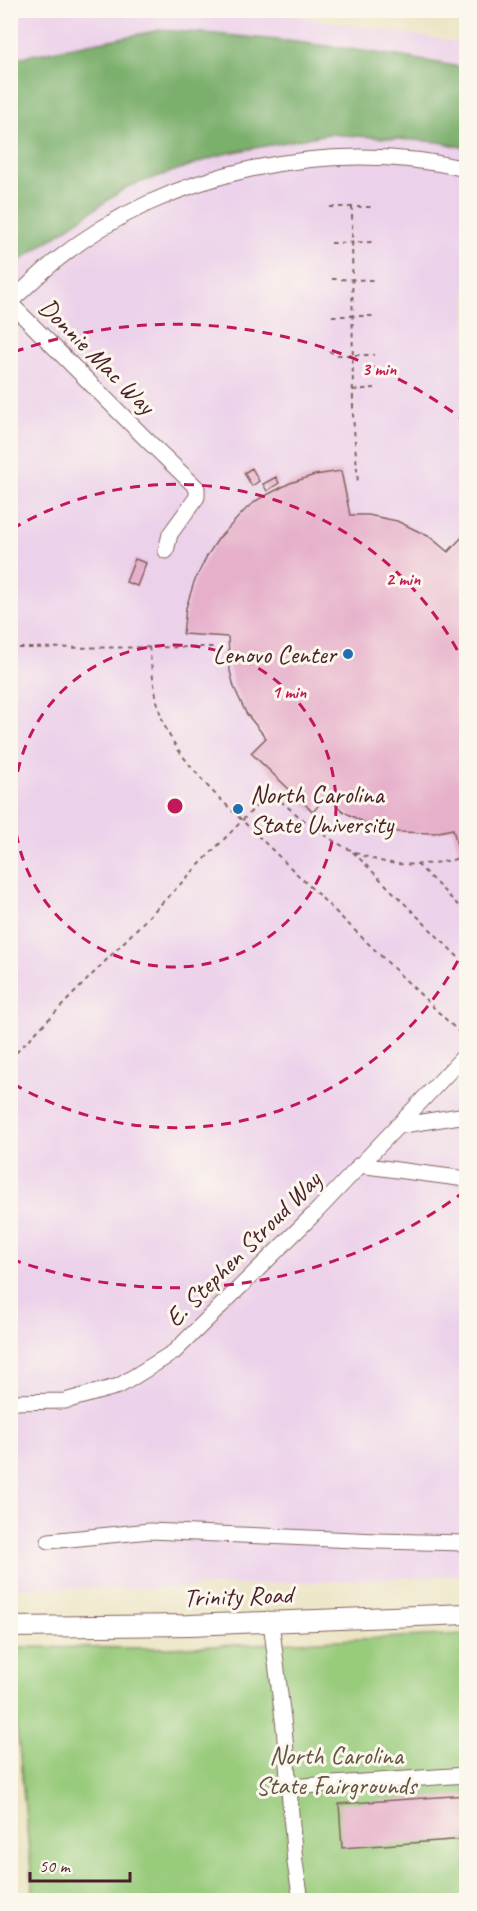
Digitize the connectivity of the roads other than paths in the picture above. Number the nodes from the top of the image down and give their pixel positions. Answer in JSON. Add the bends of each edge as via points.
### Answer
{"nodes":[{"id":1,"x":466,"y":169,"type":"edge"},
{"id":2,"x":10,"y":303,"type":"edge"},
{"id":3,"x":166,"y":551,"type":"dead end"},
{"id":4,"x":466,"y":1046,"type":"edge"},
{"id":5,"x":466,"y":1115,"type":"edge"},
{"id":6,"x":397,"y":1126,"type":"junction"},
{"id":7,"x":359,"y":1165,"type":"junction"},
{"id":8,"x":466,"y":1179,"type":"edge"},
{"id":9,"x":10,"y":1402,"type":"edge"},
{"id":10,"x":49,"y":1541,"type":"dead end"},
{"id":11,"x":466,"y":1543,"type":"edge"},
{"id":12,"x":466,"y":1614,"type":"edge"},
{"id":13,"x":271,"y":1622,"type":"junction"},
{"id":14,"x":10,"y":1627,"type":"edge"},
{"id":15,"x":466,"y":1775,"type":"edge"},
{"id":16,"x":289,"y":1787,"type":"junction"},
{"id":17,"x":301,"y":1900,"type":"edge"}],
"edges":[{"from":1,"to":2,"type":"street","via":[[373,156],[329,157],[208,179],[160,197],[103,228],[59,258]]},
{"from":2,"to":3,"type":"street","name":"Donnie Mac Way","via":[[197,488],[197,497],[170,534]]},
{"from":4,"to":6,"type":"street","name":"E. Stephen Stroud Way"},
{"from":5,"to":6,"type":"street"},
{"from":6,"to":7,"type":"street","name":"E. Stephen Stroud Way"},
{"from":7,"to":8,"type":"street"},
{"from":7,"to":9,"type":"street","name":"E. Stephen Stroud Way","via":[[174,1352],[119,1386],[65,1401]]},
{"from":10,"to":11,"type":"street","via":[[150,1531]]},
{"from":12,"to":13,"type":"main road","name":"Trinity Road"},
{"from":13,"to":14,"type":"main road","name":"Trinity Road"},
{"from":13,"to":16,"type":"street"},
{"from":15,"to":16,"type":"street"},
{"from":16,"to":17,"type":"street"}]}
